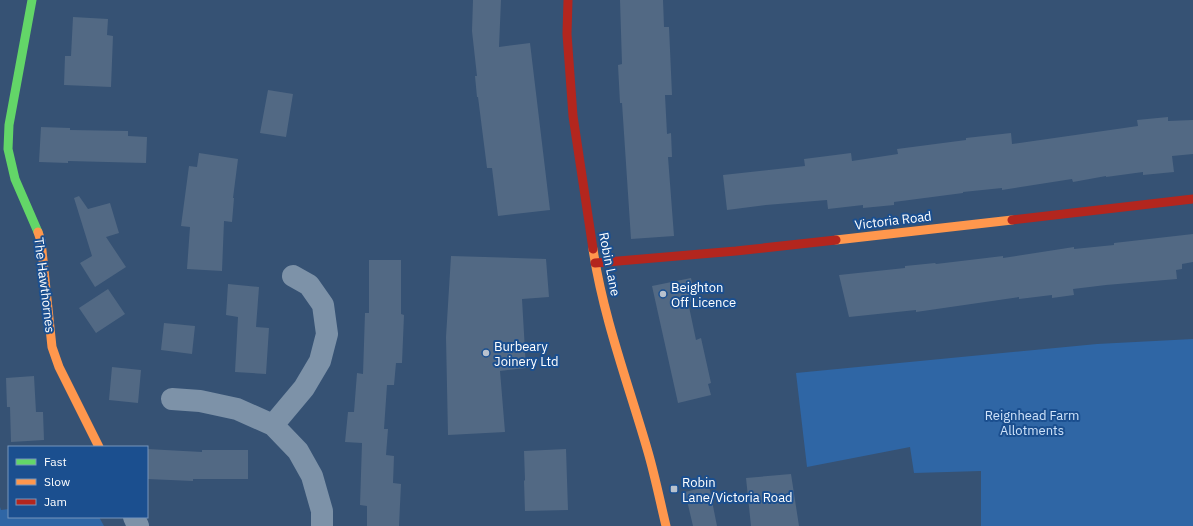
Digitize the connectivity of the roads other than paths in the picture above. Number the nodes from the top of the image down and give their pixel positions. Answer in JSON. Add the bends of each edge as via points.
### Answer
{"nodes":[{"id":1,"x":32,"y":0,"type":"edge"},
{"id":2,"x":568,"y":0,"type":"edge"},
{"id":3,"x":1193,"y":199,"type":"edge"},
{"id":4,"x":595,"y":263,"type":"junction"},
{"id":5,"x":293,"y":276,"type":"dead end"},
{"id":6,"x":172,"y":399,"type":"dead end"},
{"id":7,"x":273,"y":425,"type":"junction"},
{"id":8,"x":99,"y":446,"type":"edge"},
{"id":9,"x":322,"y":526,"type":"edge"},
{"id":10,"x":666,"y":526,"type":"edge"}],
"edges":[{"from":1,"to":8,"type":"street","name":"The Hawthornes","via":[[9,125],[8,149],[14,179],[35,222],[41,241],[52,347]]},
{"from":2,"to":4,"type":"street","name":"Robin Lane","via":[[567,34],[573,116]]},
{"from":3,"to":4,"type":"street","name":"Victoria Road","via":[[736,251]]},
{"from":4,"to":10,"type":"street","name":"Robin Lane","via":[[610,325],[649,454]]},
{"from":5,"to":7,"type":"street","via":[[309,285],[323,305],[326,334],[320,361],[304,388]]},
{"from":6,"to":7,"type":"street","via":[[237,409]]},
{"from":7,"to":9,"type":"street","via":[[298,451],[312,476],[322,511]]}]}
